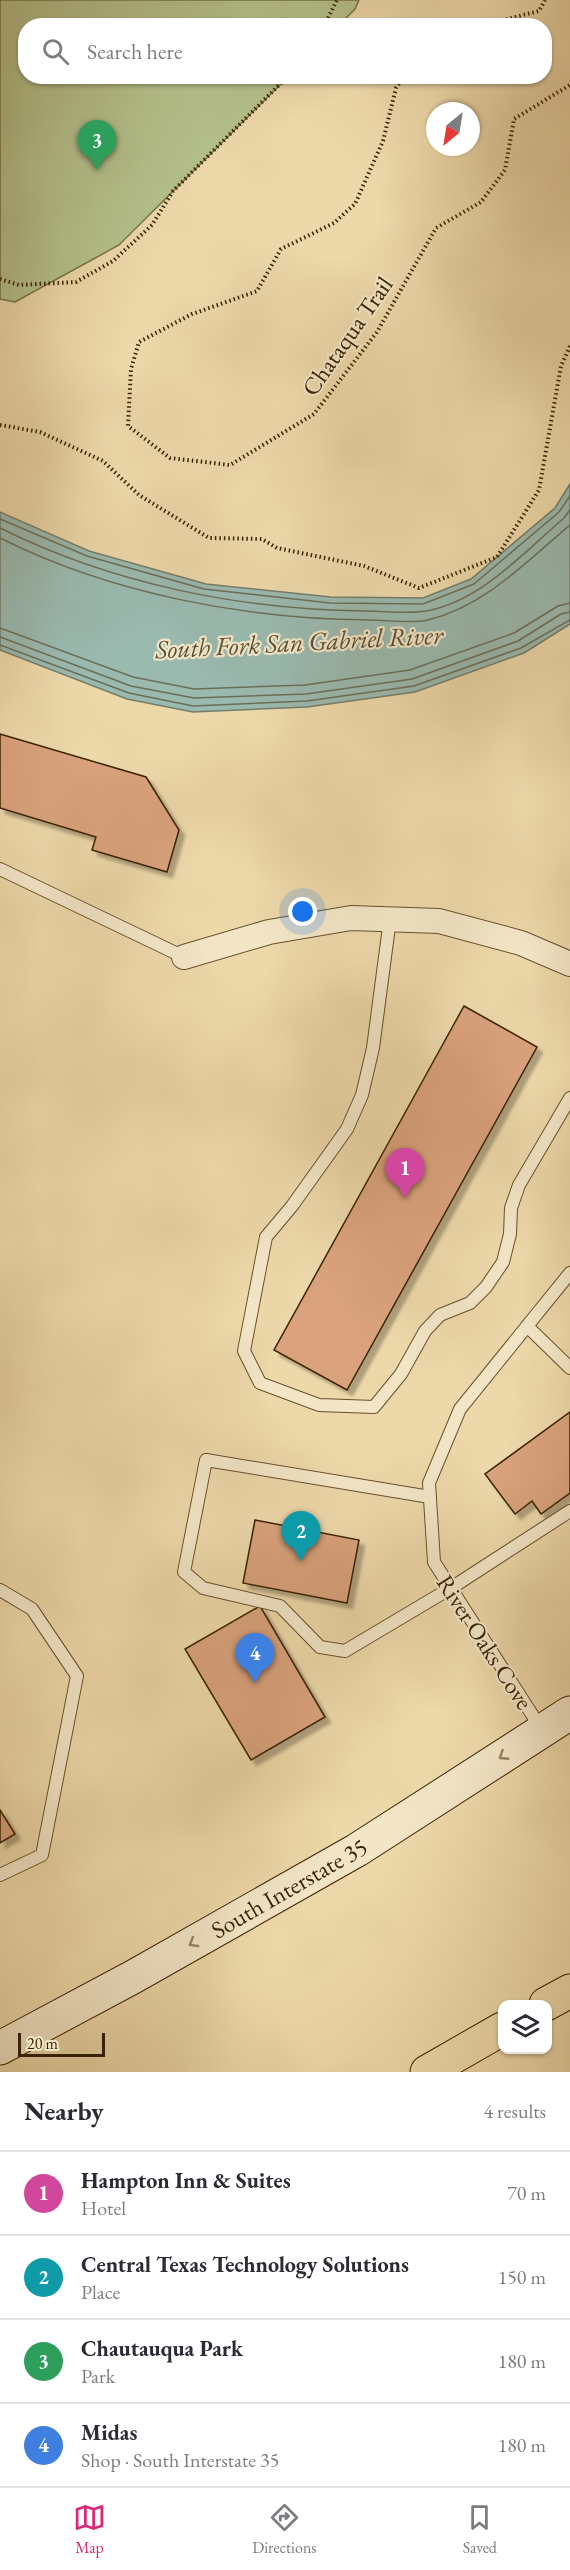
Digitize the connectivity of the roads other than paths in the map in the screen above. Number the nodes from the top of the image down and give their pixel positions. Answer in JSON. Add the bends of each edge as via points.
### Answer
{"nodes":[{"id":1,"x":0,"y":869,"type":"edge"},
{"id":2,"x":390,"y":920,"type":"junction"},
{"id":3,"x":184,"y":957,"type":"joint"},
{"id":4,"x":570,"y":964,"type":"edge"},
{"id":5,"x":570,"y":1098,"type":"edge"},
{"id":6,"x":570,"y":1273,"type":"edge"},
{"id":7,"x":527,"y":1326,"type":"junction"},
{"id":8,"x":570,"y":1368,"type":"edge"},
{"id":9,"x":430,"y":1497,"type":"junction"},
{"id":10,"x":570,"y":1511,"type":"edge"},
{"id":11,"x":451,"y":1588,"type":"junction"},
{"id":12,"x":0,"y":1590,"type":"edge"},
{"id":13,"x":570,"y":1713,"type":"edge"},
{"id":14,"x":542,"y":1731,"type":"junction"},
{"id":15,"x":0,"y":1875,"type":"edge"},
{"id":16,"x":570,"y":1991,"type":"edge"},
{"id":17,"x":552,"y":2001,"type":"edge"},
{"id":18,"x":498,"y":2031,"type":"edge"},
{"id":19,"x":0,"y":2048,"type":"edge"},
{"id":20,"x":427,"y":2072,"type":"edge"}],
"edges":[{"from":1,"to":3,"type":"lane"},
{"from":2,"to":3,"type":"street","via":[[351,918],[269,932]]},
{"from":2,"to":4,"type":"street","via":[[439,921],[521,943]]},
{"from":2,"to":5,"type":"lane","via":[[373,1048],[362,1095],[347,1129],[266,1237],[244,1351],[260,1383],[319,1405],[374,1407],[401,1374],[425,1331],[440,1315],[471,1303],[503,1262],[511,1208],[519,1185]]},
{"from":6,"to":7,"type":"lane","name":"River Oaks Cove"},
{"from":7,"to":8,"type":"lane"},
{"from":7,"to":9,"type":"lane","name":"River Oaks Cove","via":[[460,1409],[429,1483]]},
{"from":9,"to":11,"type":"lane","name":"River Oaks Cove","via":[[434,1562]]},
{"from":9,"to":11,"type":"lane","via":[[206,1460],[184,1572],[203,1588],[280,1606],[320,1647],[345,1651]]},
{"from":10,"to":11,"type":"lane"},
{"from":11,"to":14,"type":"lane","name":"River Oaks Cove"},
{"from":12,"to":15,"type":"lane","via":[[32,1609],[77,1677],[42,1855]]},
{"from":13,"to":14,"type":"main road","name":"South Interstate 35"},
{"from":14,"to":19,"type":"main road","name":"South Interstate 35","one_way":true,"via":[[357,1850]]},
{"from":16,"to":17,"type":"highway"},
{"from":18,"to":20,"type":"highway"}]}
